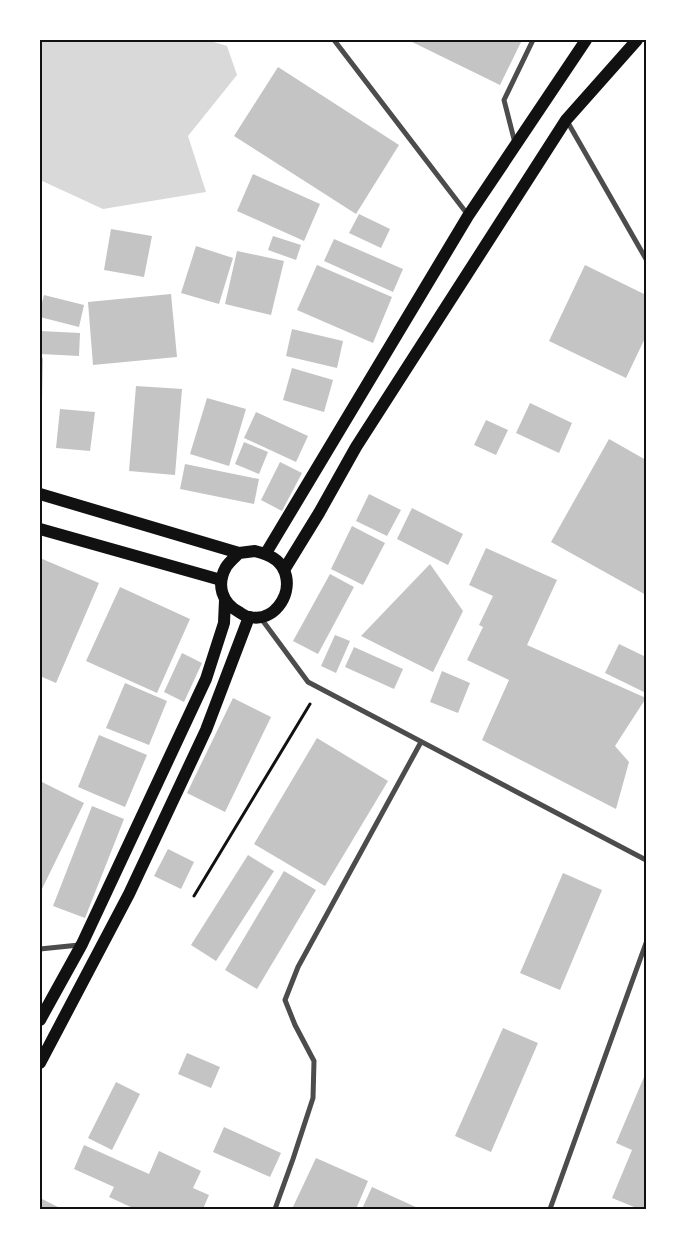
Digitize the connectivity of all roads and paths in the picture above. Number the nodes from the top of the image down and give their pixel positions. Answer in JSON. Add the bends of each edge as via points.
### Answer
{"nodes":[{"id":1,"x":334,"y":40,"type":"edge"},
{"id":2,"x":533,"y":40,"type":"edge"},
{"id":3,"x":586,"y":40,"type":"edge"},
{"id":4,"x":637,"y":40,"type":"edge"},
{"id":5,"x":566,"y":120,"type":"junction"},
{"id":6,"x":516,"y":146,"type":"junction"},
{"id":7,"x":468,"y":216,"type":"junction"},
{"id":8,"x":646,"y":260,"type":"edge"},
{"id":9,"x":40,"y":494,"type":"edge"},
{"id":10,"x":40,"y":529,"type":"edge"},
{"id":11,"x":239,"y":552,"type":"junction"},
{"id":12,"x":266,"y":553,"type":"junction"},
{"id":13,"x":284,"y":570,"type":"junction"},
{"id":14,"x":222,"y":580,"type":"junction"},
{"id":15,"x":225,"y":600,"type":"junction"},
{"id":16,"x":255,"y":617,"type":"junction"},
{"id":17,"x":320,"y":689,"type":"junction"},
{"id":18,"x":421,"y":742,"type":"junction"},
{"id":19,"x":646,"y":860,"type":"edge"},
{"id":20,"x":194,"y":896,"type":"dead end"},
{"id":21,"x":646,"y":943,"type":"edge"},
{"id":22,"x":82,"y":944,"type":"junction"},
{"id":23,"x":40,"y":949,"type":"edge"},
{"id":24,"x":40,"y":1020,"type":"edge"},
{"id":25,"x":40,"y":1063,"type":"edge"},
{"id":26,"x":275,"y":1209,"type":"edge"},
{"id":27,"x":550,"y":1209,"type":"edge"}],
"edges":[{"from":1,"to":7,"type":"street"},
{"from":2,"to":6,"type":"street","via":[[504,100]]},
{"from":3,"to":6,"type":"main road"},
{"from":4,"to":5,"type":"main road"},
{"from":5,"to":8,"type":"street"},
{"from":5,"to":13,"type":"main road","via":[[356,447]]},
{"from":6,"to":7,"type":"main road"},
{"from":7,"to":12,"type":"main road"},
{"from":9,"to":11,"type":"main road"},
{"from":10,"to":14,"type":"main road"},
{"from":11,"to":12,"type":"main road"},
{"from":11,"to":14,"type":"main road","via":[[226,566]]},
{"from":12,"to":13,"type":"main road","via":[[275,558]]},
{"from":13,"to":16,"type":"main road","via":[[285,598],[271,613]]},
{"from":14,"to":15,"type":"main road"},
{"from":15,"to":16,"type":"main road","via":[[231,608]]},
{"from":15,"to":22,"type":"main road","via":[[224,623],[206,679]]},
{"from":16,"to":17,"type":"street","via":[[308,682]]},
{"from":16,"to":25,"type":"main road","via":[[206,730],[128,894]]},
{"from":17,"to":18,"type":"street"},
{"from":17,"to":20,"type":"path"},
{"from":18,"to":19,"type":"street"},
{"from":18,"to":26,"type":"street","via":[[298,967],[284,1000],[314,1061],[312,1098]]},
{"from":21,"to":27,"type":"street"},
{"from":22,"to":23,"type":"street"},
{"from":22,"to":24,"type":"main road"}]}
